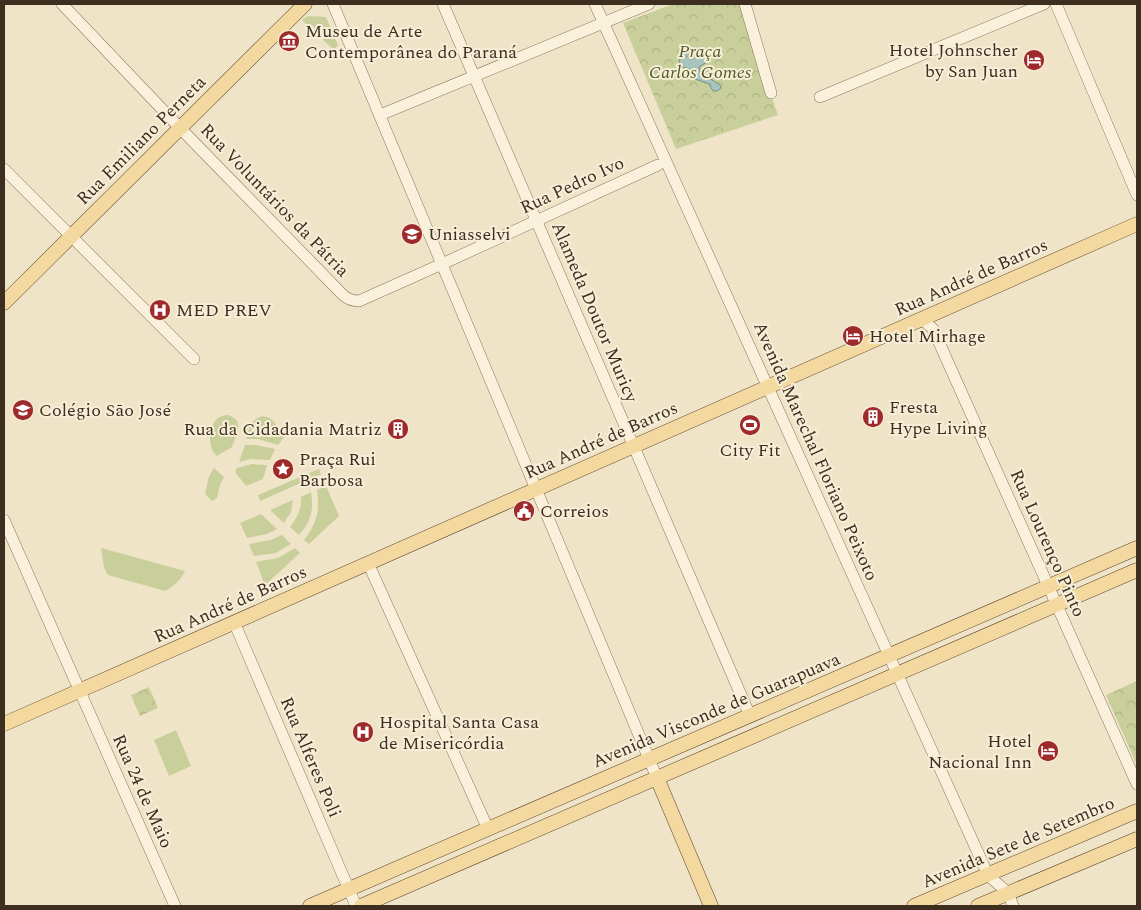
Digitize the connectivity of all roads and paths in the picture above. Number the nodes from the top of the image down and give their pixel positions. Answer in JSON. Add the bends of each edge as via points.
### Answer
{"nodes":[{"id":1,"x":62,"y":4,"type":"edge"},
{"id":2,"x":305,"y":4,"type":"edge"},
{"id":3,"x":333,"y":4,"type":"edge"},
{"id":4,"x":443,"y":4,"type":"edge"},
{"id":5,"x":595,"y":4,"type":"edge"},
{"id":6,"x":649,"y":4,"type":"edge"},
{"id":7,"x":745,"y":4,"type":"edge"},
{"id":8,"x":1044,"y":4,"type":"edge"},
{"id":9,"x":1056,"y":4,"type":"edge"},
{"id":10,"x":604,"y":22,"type":"junction"},
{"id":11,"x":474,"y":75,"type":"junction"},
{"id":12,"x":771,"y":93,"type":"dead end"},
{"id":13,"x":820,"y":97,"type":"dead end"},
{"id":14,"x":380,"y":115,"type":"junction"},
{"id":15,"x":180,"y":128,"type":"junction"},
{"id":16,"x":658,"y":165,"type":"dead end"},
{"id":17,"x":4,"y":169,"type":"edge"},
{"id":18,"x":1137,"y":195,"type":"edge"},
{"id":19,"x":536,"y":221,"type":"junction"},
{"id":20,"x":1137,"y":224,"type":"edge"},
{"id":21,"x":71,"y":236,"type":"junction"},
{"id":22,"x":442,"y":264,"type":"junction"},
{"id":23,"x":364,"y":300,"type":"joint"},
{"id":24,"x":4,"y":303,"type":"edge"},
{"id":25,"x":922,"y":319,"type":"junction"},
{"id":26,"x":194,"y":359,"type":"dead end"},
{"id":27,"x":768,"y":387,"type":"junction"},
{"id":28,"x":634,"y":446,"type":"junction"},
{"id":29,"x":536,"y":489,"type":"junction"},
{"id":30,"x":4,"y":520,"type":"edge"},
{"id":31,"x":1137,"y":548,"type":"edge"},
{"id":32,"x":368,"y":563,"type":"junction"},
{"id":33,"x":1137,"y":570,"type":"edge"},
{"id":34,"x":1048,"y":586,"type":"junction"},
{"id":35,"x":1056,"y":605,"type":"junction"},
{"id":36,"x":234,"y":622,"type":"junction"},
{"id":37,"x":942,"y":633,"type":"junction"},
{"id":38,"x":975,"y":640,"type":"junction"},
{"id":39,"x":889,"y":656,"type":"junction"},
{"id":40,"x":897,"y":674,"type":"junction"},
{"id":41,"x":80,"y":690,"type":"junction"},
{"id":42,"x":797,"y":695,"type":"junction"},
{"id":43,"x":750,"y":716,"type":"junction"},
{"id":44,"x":4,"y":724,"type":"edge"},
{"id":45,"x":780,"y":725,"type":"junction"},
{"id":46,"x":649,"y":760,"type":"junction"},
{"id":47,"x":657,"y":778,"type":"junction"},
{"id":48,"x":1137,"y":784,"type":"edge"},
{"id":49,"x":555,"y":800,"type":"junction"},
{"id":50,"x":1137,"y":811,"type":"edge"},
{"id":51,"x":488,"y":829,"type":"junction"},
{"id":52,"x":521,"y":837,"type":"junction"},
{"id":53,"x":1137,"y":839,"type":"edge"},
{"id":54,"x":412,"y":862,"type":"junction"},
{"id":55,"x":450,"y":868,"type":"junction"},
{"id":56,"x":988,"y":875,"type":"junction"},
{"id":57,"x":348,"y":890,"type":"junction"},
{"id":58,"x":1010,"y":900,"type":"edge"},
{"id":59,"x":175,"y":906,"type":"edge"},
{"id":60,"x":310,"y":906,"type":"edge"},
{"id":61,"x":356,"y":906,"type":"edge"},
{"id":62,"x":361,"y":906,"type":"edge"},
{"id":63,"x":710,"y":906,"type":"edge"},
{"id":64,"x":914,"y":906,"type":"edge"},
{"id":65,"x":978,"y":906,"type":"edge"}],
"edges":[{"from":1,"to":15,"type":"street","name":"Rua Voluntários da Pátria"},
{"from":2,"to":15,"type":"main road","name":"Rua Emiliano Perneta"},
{"from":3,"to":14,"type":"street"},
{"from":4,"to":11,"type":"street","name":"Alameda Doutor Muricy"},
{"from":5,"to":10,"type":"street","name":"Avenida Marechal Floriano Peixoto"},
{"from":6,"to":10,"type":"street"},
{"from":7,"to":12,"type":"street"},
{"from":8,"to":13,"type":"street"},
{"from":9,"to":18,"type":"street"},
{"from":10,"to":11,"type":"street"},
{"from":10,"to":27,"type":"street","name":"Avenida Marechal Floriano Peixoto"},
{"from":11,"to":14,"type":"street"},
{"from":11,"to":19,"type":"street","name":"Alameda Doutor Muricy"},
{"from":14,"to":22,"type":"street"},
{"from":15,"to":21,"type":"main road","name":"Rua Emiliano Perneta"},
{"from":15,"to":23,"type":"street","name":"Rua Voluntários da Pátria","via":[[347,299]]},
{"from":16,"to":19,"type":"street","name":"Rua Pedro Ivo"},
{"from":17,"to":21,"type":"street"},
{"from":19,"to":22,"type":"street","name":"Rua Pedro Ivo"},
{"from":19,"to":28,"type":"street","name":"Alameda Doutor Muricy"},
{"from":20,"to":25,"type":"main road","name":"Rua André de Barros"},
{"from":21,"to":24,"type":"main road","name":"Rua Emiliano Perneta"},
{"from":21,"to":26,"type":"street"},
{"from":22,"to":23,"type":"street","name":"Rua Pedro Ivo"},
{"from":22,"to":29,"type":"street"},
{"from":25,"to":27,"type":"main road","name":"Rua André de Barros"},
{"from":25,"to":34,"type":"street","name":"Rua Lourenço Pinto","via":[[933,330]]},
{"from":27,"to":28,"type":"main road","name":"Rua André de Barros"},
{"from":27,"to":39,"type":"street","name":"Avenida Marechal Floriano Peixoto"},
{"from":28,"to":29,"type":"main road","name":"Rua André de Barros"},
{"from":28,"to":43,"type":"street","name":"Alameda Doutor Muricy"},
{"from":29,"to":32,"type":"main road","name":"Rua André de Barros"},
{"from":29,"to":46,"type":"street"},
{"from":30,"to":41,"type":"street","name":"Rua 24 de Maio"},
{"from":31,"to":34,"type":"main road","name":"Avenida Visconde de Guarapuava"},
{"from":32,"to":36,"type":"main road","name":"Rua André de Barros"},
{"from":32,"to":51,"type":"street"},
{"from":33,"to":35,"type":"main road"},
{"from":34,"to":35,"type":"street","name":"Rua Lourenço Pinto"},
{"from":34,"to":37,"type":"main road","name":"Avenida Visconde de Guarapuava"},
{"from":35,"to":38,"type":"main road"},
{"from":35,"to":48,"type":"street","name":"Rua Lourenço Pinto"},
{"from":36,"to":41,"type":"main road","name":"Rua André de Barros"},
{"from":36,"to":57,"type":"street","name":"Rua Alferes Poli"},
{"from":37,"to":38,"type":"main road"},
{"from":37,"to":39,"type":"main road","name":"Avenida Visconde de Guarapuava"},
{"from":38,"to":40,"type":"main road"},
{"from":39,"to":40,"type":"street","name":"Avenida Marechal Floriano Peixoto"},
{"from":39,"to":42,"type":"main road","name":"Avenida Visconde de Guarapuava"},
{"from":40,"to":45,"type":"main road"},
{"from":40,"to":56,"type":"street","name":"Avenida Marechal Floriano Peixoto"},
{"from":41,"to":44,"type":"main road","name":"Rua André de Barros"},
{"from":41,"to":59,"type":"street","name":"Rua 24 de Maio"},
{"from":42,"to":43,"type":"main road","name":"Avenida Visconde de Guarapuava"},
{"from":42,"to":45,"type":"main road"},
{"from":43,"to":46,"type":"main road","name":"Avenida Visconde de Guarapuava"},
{"from":45,"to":47,"type":"main road"},
{"from":46,"to":47,"type":"street"},
{"from":46,"to":49,"type":"main road","name":"Avenida Visconde de Guarapuava"},
{"from":47,"to":52,"type":"main road"},
{"from":47,"to":63,"type":"main road"},
{"from":49,"to":51,"type":"main road","name":"Avenida Visconde de Guarapuava"},
{"from":49,"to":52,"type":"main road"},
{"from":50,"to":56,"type":"main road","name":"Avenida Sete de Setembro"},
{"from":51,"to":54,"type":"main road","name":"Avenida Visconde de Guarapuava"},
{"from":52,"to":55,"type":"main road"},
{"from":53,"to":58,"type":"main road"},
{"from":54,"to":55,"type":"main road"},
{"from":54,"to":57,"type":"main road","name":"Avenida Visconde de Guarapuava"},
{"from":55,"to":62,"type":"main road"},
{"from":56,"to":58,"type":"street","name":"Avenida Marechal Floriano Peixoto"},
{"from":56,"to":64,"type":"main road","name":"Avenida Sete de Setembro"},
{"from":57,"to":60,"type":"main road","name":"Avenida Visconde de Guarapuava"},
{"from":57,"to":61,"type":"street","name":"Rua Alferes Poli"},
{"from":58,"to":65,"type":"main road"}]}
